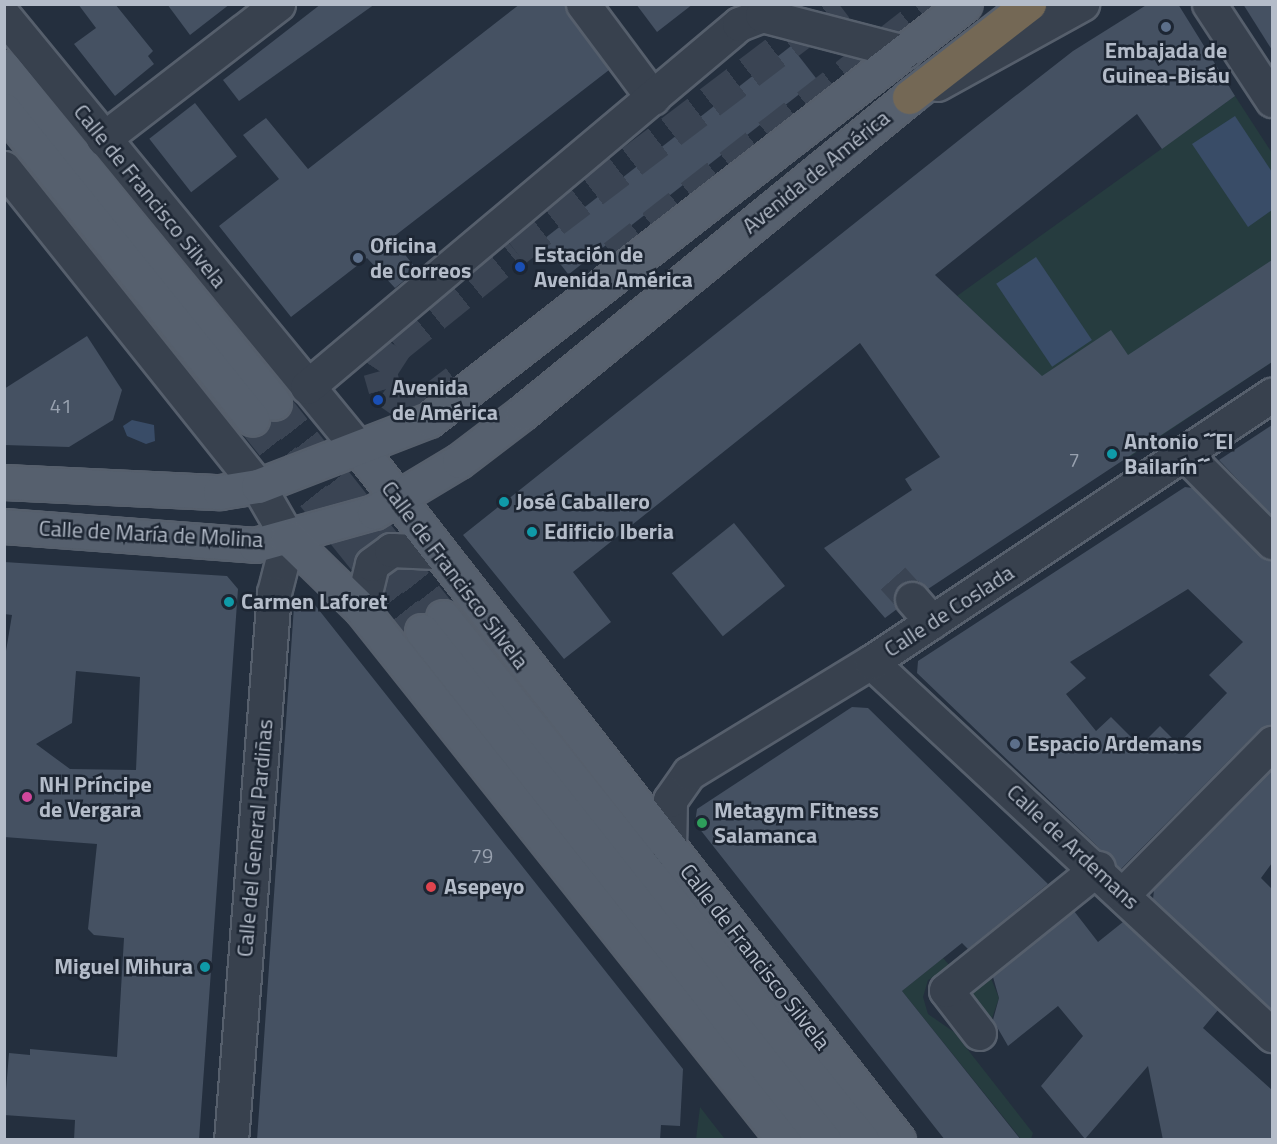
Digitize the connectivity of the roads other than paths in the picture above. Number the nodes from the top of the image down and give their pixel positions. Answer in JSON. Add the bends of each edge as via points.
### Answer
{"nodes":[{"id":1,"x":278,"y":4,"type":"edge"},
{"id":2,"x":583,"y":4,"type":"edge"},
{"id":3,"x":965,"y":4,"type":"edge"},
{"id":4,"x":1029,"y":4,"type":"edge"},
{"id":5,"x":1082,"y":4,"type":"edge"},
{"id":6,"x":1209,"y":4,"type":"edge"},
{"id":7,"x":4,"y":16,"type":"edge"},
{"id":8,"x":904,"y":52,"type":"junction"},
{"id":9,"x":4,"y":68,"type":"edge"},
{"id":10,"x":909,"y":97,"type":"junction"},
{"id":11,"x":653,"y":98,"type":"junction"},
{"id":12,"x":1272,"y":100,"type":"edge"},
{"id":13,"x":4,"y":110,"type":"edge"},
{"id":14,"x":103,"y":139,"type":"junction"},
{"id":15,"x":4,"y":168,"type":"edge"},
{"id":16,"x":307,"y":387,"type":"junction"},
{"id":17,"x":1272,"y":395,"type":"edge"},
{"id":18,"x":360,"y":450,"type":"junction"},
{"id":19,"x":1185,"y":454,"type":"junction"},
{"id":20,"x":4,"y":482,"type":"edge"},
{"id":21,"x":258,"y":486,"type":"junction"},
{"id":22,"x":397,"y":499,"type":"junction"},
{"id":23,"x":4,"y":526,"type":"edge"},
{"id":24,"x":288,"y":538,"type":"junction"},
{"id":25,"x":1272,"y":542,"type":"edge"},
{"id":26,"x":436,"y":552,"type":"junction"},
{"id":27,"x":361,"y":609,"type":"junction"},
{"id":28,"x":871,"y":662,"type":"junction"},
{"id":29,"x":1272,"y":743,"type":"edge"},
{"id":30,"x":669,"y":849,"type":"junction"},
{"id":31,"x":1098,"y":868,"type":"junction"},
{"id":32,"x":1124,"y":893,"type":"junction"},
{"id":33,"x":978,"y":1033,"type":"dead end"},
{"id":34,"x":1272,"y":1035,"type":"edge"},
{"id":35,"x":231,"y":1140,"type":"edge"},
{"id":36,"x":784,"y":1140,"type":"edge"},
{"id":37,"x":824,"y":1140,"type":"edge"},
{"id":38,"x":862,"y":1140,"type":"edge"},
{"id":39,"x":898,"y":1140,"type":"edge"}],
"edges":[{"from":1,"to":14,"type":"street"},
{"from":2,"to":11,"type":"street"},
{"from":3,"to":8,"type":"main road","name":"Avenida de América"},
{"from":4,"to":10,"type":"highway"},
{"from":5,"to":10,"type":"street","name":"Avenida de América"},
{"from":6,"to":12,"type":"street"},
{"from":7,"to":14,"type":"street","name":"Calle de Francisco Silvela"},
{"from":8,"to":11,"type":"street","via":[[762,15],[739,24]]},
{"from":8,"to":18,"type":"main road","name":"Avenida de América","via":[[492,375],[429,420]]},
{"from":9,"to":13,"type":"main road","name":"Calle de Francisco Silvela","via":[[263,411]]},
{"from":10,"to":22,"type":"main road","name":"Avenida de América","via":[[522,413]]},
{"from":11,"to":16,"type":"street"},
{"from":14,"to":16,"type":"street","name":"Calle de Francisco Silvela"},
{"from":15,"to":21,"type":"street"},
{"from":16,"to":18,"type":"street","name":"Calle de Francisco Silvela"},
{"from":17,"to":19,"type":"street","name":"Calle de Coslada"},
{"from":18,"to":21,"type":"main road","name":"Avenida de América"},
{"from":18,"to":22,"type":"main road","name":"Calle de Francisco Silvela"},
{"from":19,"to":25,"type":"street"},
{"from":19,"to":28,"type":"street","name":"Calle de Coslada","via":[[922,611]]},
{"from":20,"to":21,"type":"main road","name":"Calle de María de Molina","via":[[165,494]]},
{"from":21,"to":24,"type":"street"},
{"from":22,"to":24,"type":"main road","name":"Calle de María de Molina","via":[[374,512]]},
{"from":22,"to":26,"type":"main road","name":"Calle de Francisco Silvela"},
{"from":23,"to":24,"type":"main road","name":"Calle de María de Molina","via":[[255,545]]},
{"from":24,"to":27,"type":"main road"},
{"from":24,"to":35,"type":"street","name":"Calle del General Pardiñas","via":[[274,593]]},
{"from":26,"to":27,"type":"street","via":[[391,550],[372,564]]},
{"from":26,"to":30,"type":"main road","name":"Calle de Francisco Silvela"},
{"from":27,"to":36,"type":"main road"},
{"from":28,"to":30,"type":"street","name":"Calle de Coslada","via":[[689,773],[670,800]]},
{"from":28,"to":31,"type":"street","name":"Calle de Ardemans"},
{"from":29,"to":32,"type":"street"},
{"from":30,"to":39,"type":"main road","name":"Calle de Francisco Silvela"},
{"from":31,"to":32,"type":"street","name":"Calle de Ardemans"},
{"from":31,"to":33,"type":"street","via":[[946,990]]},
{"from":32,"to":34,"type":"street","name":"Calle de Ardemans"},
{"from":37,"to":38,"type":"main road","name":"Calle de Francisco Silvela","via":[[433,624]]}]}
